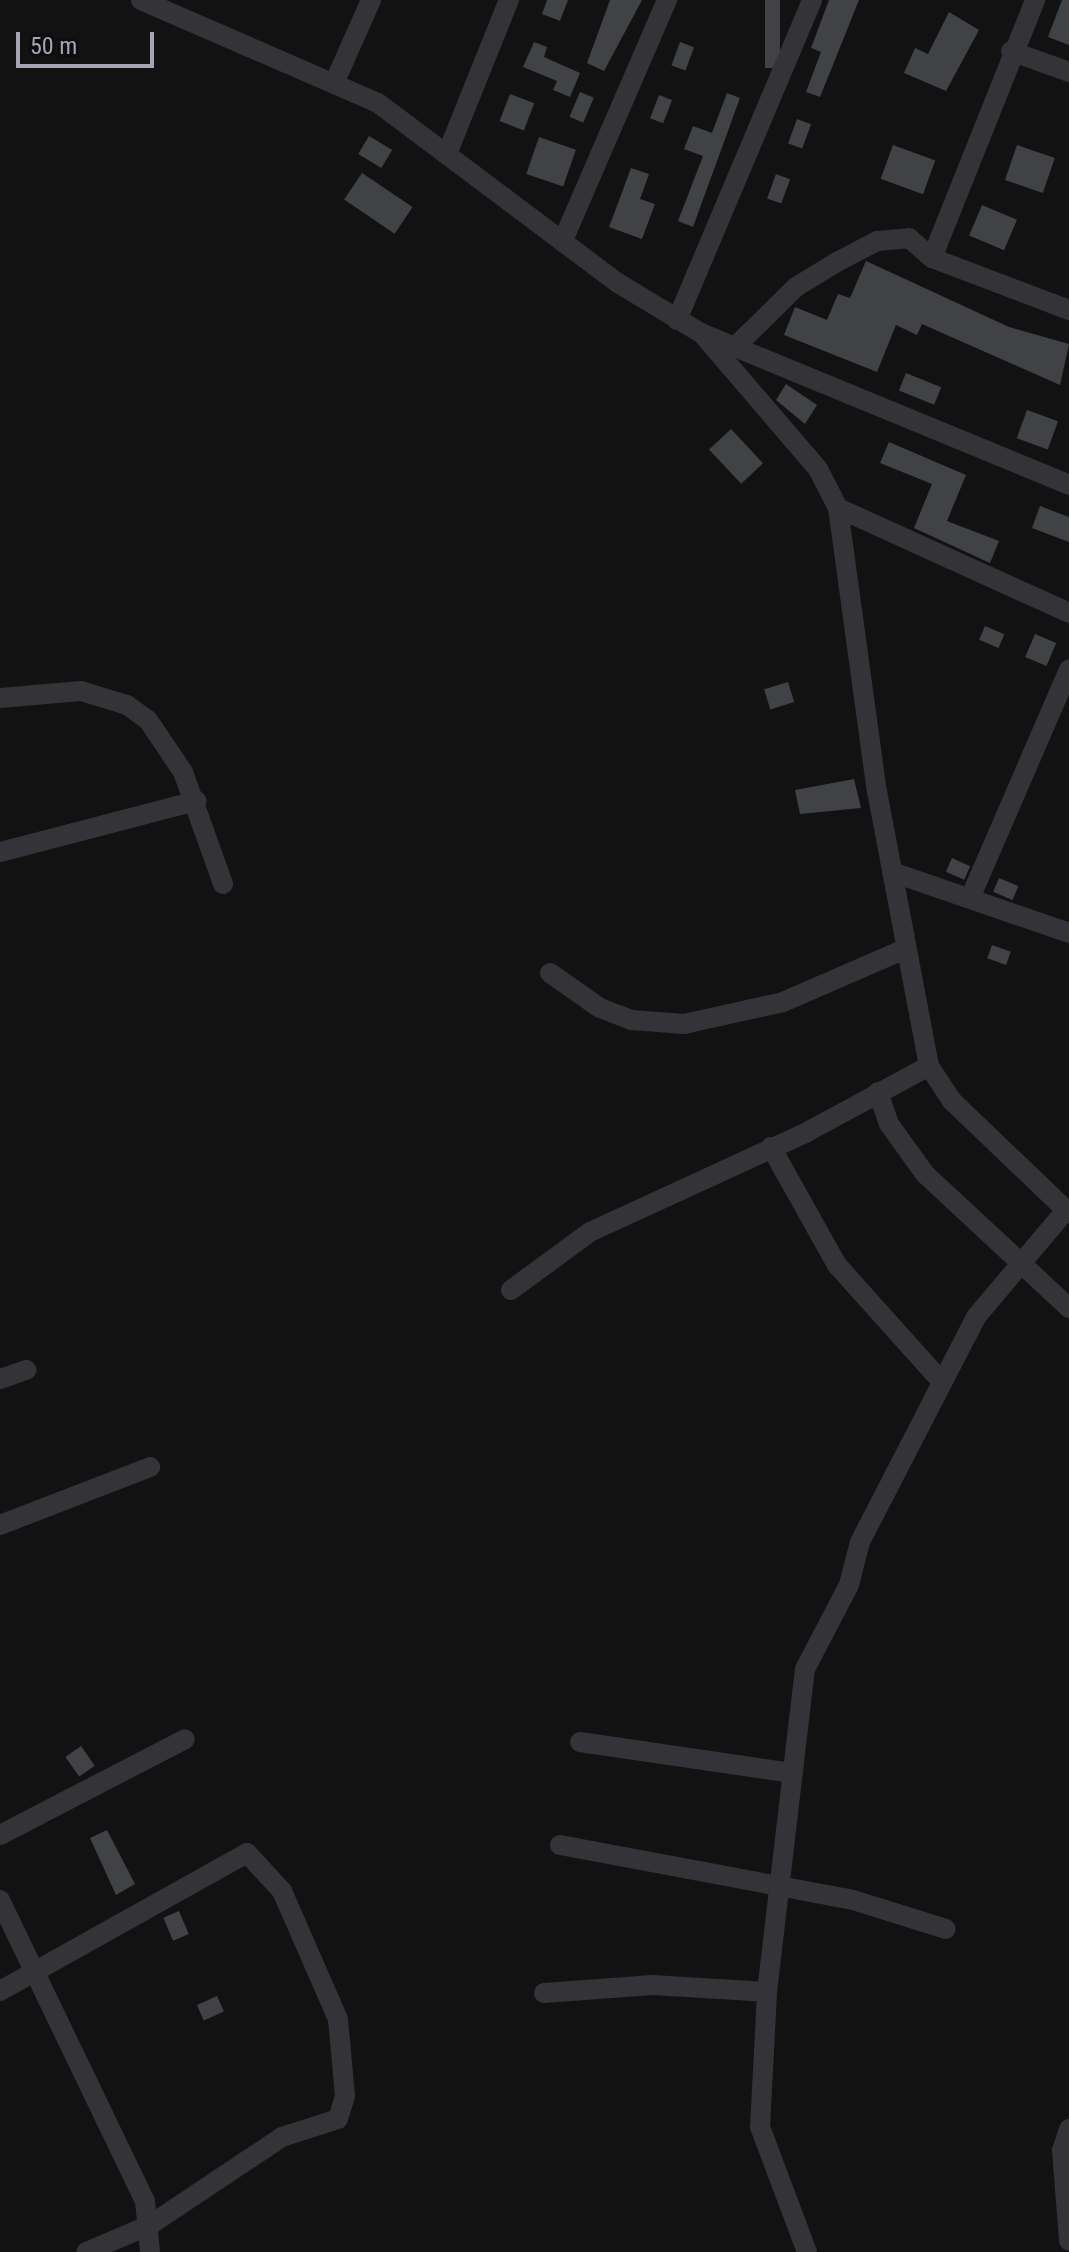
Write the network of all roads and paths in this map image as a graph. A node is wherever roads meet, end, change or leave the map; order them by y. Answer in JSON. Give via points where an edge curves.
{"nodes":[{"id":1,"x":141,"y":0,"type":"edge"},
{"id":2,"x":371,"y":0,"type":"edge"},
{"id":3,"x":509,"y":0,"type":"edge"},
{"id":4,"x":667,"y":0,"type":"edge"},
{"id":5,"x":812,"y":0,"type":"edge"},
{"id":6,"x":1035,"y":0,"type":"edge"},
{"id":7,"x":1011,"y":51,"type":"junction"},
{"id":8,"x":1069,"y":72,"type":"edge"},
{"id":9,"x":336,"y":79,"type":"junction"},
{"id":10,"x":447,"y":154,"type":"junction"},
{"id":11,"x":564,"y":238,"type":"junction"},
{"id":12,"x":932,"y":258,"type":"junction"},
{"id":13,"x":1069,"y":310,"type":"edge"},
{"id":14,"x":677,"y":320,"type":"junction"},
{"id":15,"x":701,"y":333,"type":"junction"},
{"id":16,"x":738,"y":344,"type":"junction"},
{"id":17,"x":1069,"y":485,"type":"edge"},
{"id":18,"x":838,"y":508,"type":"junction"},
{"id":19,"x":1069,"y":613,"type":"edge"},
{"id":20,"x":1069,"y":669,"type":"edge"},
{"id":21,"x":0,"y":698,"type":"edge"},
{"id":22,"x":196,"y":801,"type":"junction"},
{"id":23,"x":0,"y":852,"type":"edge"},
{"id":24,"x":892,"y":872,"type":"junction"},
{"id":25,"x":223,"y":884,"type":"dead end"},
{"id":26,"x":971,"y":896,"type":"junction"},
{"id":27,"x":1069,"y":933,"type":"edge"},
{"id":28,"x":905,"y":949,"type":"junction"},
{"id":29,"x":550,"y":973,"type":"dead end"},
{"id":30,"x":929,"y":1066,"type":"junction"},
{"id":31,"x":878,"y":1092,"type":"junction"},
{"id":32,"x":771,"y":1147,"type":"junction"},
{"id":33,"x":1067,"y":1212,"type":"edge"},
{"id":34,"x":1017,"y":1263,"type":"junction"},
{"id":35,"x":511,"y":1290,"type":"dead end"},
{"id":36,"x":1069,"y":1308,"type":"edge"},
{"id":37,"x":26,"y":1370,"type":"dead end"},
{"id":38,"x":0,"y":1379,"type":"edge"},
{"id":39,"x":942,"y":1382,"type":"junction"},
{"id":40,"x":150,"y":1467,"type":"dead end"},
{"id":41,"x":0,"y":1525,"type":"edge"},
{"id":42,"x":185,"y":1739,"type":"dead end"},
{"id":43,"x":580,"y":1742,"type":"dead end"},
{"id":44,"x":793,"y":1773,"type":"junction"},
{"id":45,"x":0,"y":1835,"type":"edge"},
{"id":46,"x":560,"y":1845,"type":"dead end"},
{"id":47,"x":778,"y":1884,"type":"junction"},
{"id":48,"x":0,"y":1900,"type":"edge"},
{"id":49,"x":946,"y":1929,"type":"dead end"},
{"id":50,"x":39,"y":1973,"type":"junction"},
{"id":51,"x":0,"y":1991,"type":"edge"},
{"id":52,"x":767,"y":1992,"type":"junction"},
{"id":53,"x":544,"y":1993,"type":"dead end"},
{"id":54,"x":1069,"y":2129,"type":"edge"},
{"id":55,"x":1066,"y":2150,"type":"edge"},
{"id":56,"x":150,"y":2225,"type":"junction"},
{"id":57,"x":1069,"y":2241,"type":"edge"},
{"id":58,"x":86,"y":2252,"type":"edge"},
{"id":59,"x":150,"y":2252,"type":"edge"},
{"id":60,"x":807,"y":2252,"type":"edge"}],
"edges":[{"from":1,"to":9,"type":"street"},
{"from":2,"to":9,"type":"street"},
{"from":3,"to":10,"type":"street"},
{"from":4,"to":11,"type":"street"},
{"from":5,"to":14,"type":"street"},
{"from":6,"to":7,"type":"street"},
{"from":7,"to":8,"type":"street"},
{"from":7,"to":12,"type":"street"},
{"from":9,"to":10,"type":"street"},
{"from":10,"to":11,"type":"street"},
{"from":11,"to":14,"type":"street"},
{"from":12,"to":13,"type":"street"},
{"from":12,"to":16,"type":"street","via":[[909,238],[877,241],[796,287]]},
{"from":14,"to":15,"type":"street"},
{"from":15,"to":16,"type":"street"},
{"from":15,"to":18,"type":"street","via":[[810,459]]},
{"from":16,"to":17,"type":"street","via":[[922,429]]},
{"from":18,"to":19,"type":"street"},
{"from":18,"to":24,"type":"street"},
{"from":20,"to":26,"type":"street"},
{"from":21,"to":22,"type":"street","via":[[81,691],[127,705],[166,743]]},
{"from":22,"to":23,"type":"street"},
{"from":22,"to":25,"type":"street"},
{"from":24,"to":26,"type":"street"},
{"from":24,"to":28,"type":"street"},
{"from":26,"to":27,"type":"street"},
{"from":28,"to":29,"type":"street","via":[[783,1002],[684,1024],[632,1020],[600,1008]]},
{"from":28,"to":30,"type":"street"},
{"from":30,"to":31,"type":"street"},
{"from":30,"to":33,"type":"street","via":[[952,1101]]},
{"from":31,"to":32,"type":"street"},
{"from":31,"to":34,"type":"street","via":[[889,1124],[925,1174]]},
{"from":32,"to":35,"type":"street","via":[[590,1232]]},
{"from":32,"to":39,"type":"street","via":[[837,1265]]},
{"from":33,"to":34,"type":"street"},
{"from":34,"to":36,"type":"street"},
{"from":34,"to":39,"type":"street","via":[[996,1285]]},
{"from":37,"to":38,"type":"street"},
{"from":39,"to":44,"type":"street","via":[[811,1650]]},
{"from":40,"to":41,"type":"street"},
{"from":42,"to":45,"type":"street"},
{"from":43,"to":44,"type":"street"},
{"from":44,"to":47,"type":"street"},
{"from":46,"to":47,"type":"street"},
{"from":47,"to":49,"type":"street"},
{"from":47,"to":52,"type":"street"},
{"from":48,"to":50,"type":"street"},
{"from":50,"to":51,"type":"street"},
{"from":50,"to":56,"type":"street"},
{"from":50,"to":56,"type":"street","via":[[216,1864],[247,1853],[282,1891],[329,1991],[345,2070],[338,2119],[282,2137]]},
{"from":52,"to":53,"type":"street","via":[[653,1985]]},
{"from":52,"to":60,"type":"street","via":[[760,2127]]},
{"from":54,"to":55,"type":"street"},
{"from":55,"to":57,"type":"street"},
{"from":56,"to":58,"type":"street"},
{"from":56,"to":59,"type":"street"}]}
